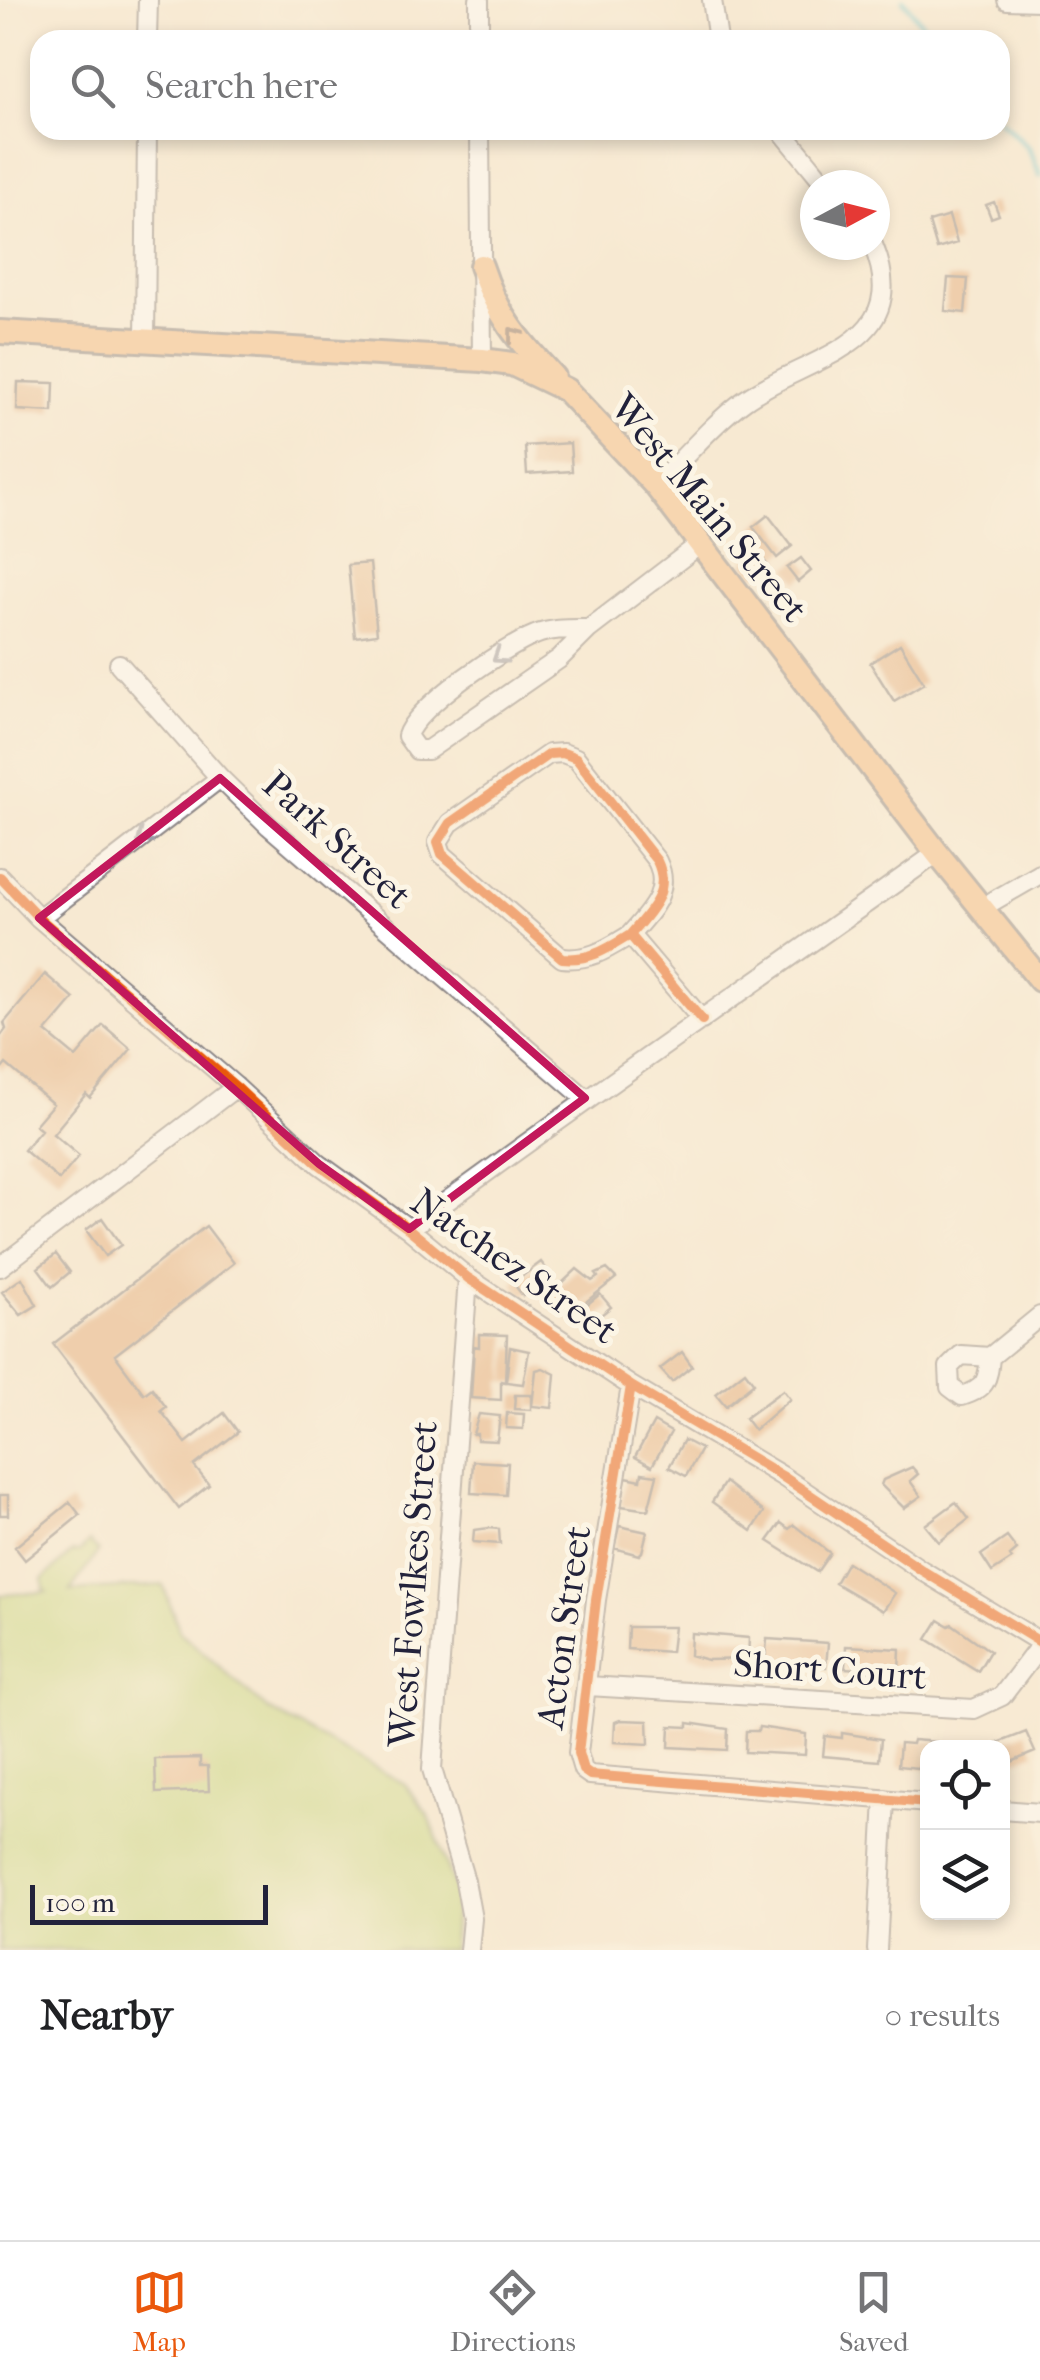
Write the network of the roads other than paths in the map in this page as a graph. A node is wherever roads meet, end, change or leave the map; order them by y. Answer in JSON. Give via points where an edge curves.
{"nodes":[{"id":1,"x":148,"y":0,"type":"edge"},
{"id":2,"x":478,"y":0,"type":"edge"},
{"id":3,"x":712,"y":0,"type":"edge"},
{"id":4,"x":1008,"y":0,"type":"edge"},
{"id":5,"x":1040,"y":1,"type":"edge"},
{"id":6,"x":147,"y":30,"type":"edge"},
{"id":7,"x":479,"y":30,"type":"edge"},
{"id":8,"x":716,"y":30,"type":"edge"},
{"id":9,"x":146,"y":140,"type":"edge"},
{"id":10,"x":480,"y":140,"type":"edge"},
{"id":11,"x":789,"y":140,"type":"edge"},
{"id":12,"x":814,"y":170,"type":"edge"},
{"id":13,"x":879,"y":260,"type":"edge"},
{"id":14,"x":480,"y":266,"type":"junction"},
{"id":15,"x":0,"y":332,"type":"edge"},
{"id":16,"x":145,"y":340,"type":"junction"},
{"id":17,"x":482,"y":360,"type":"junction"},
{"id":18,"x":566,"y":390,"type":"junction"},
{"id":19,"x":656,"y":486,"type":"junction"},
{"id":20,"x":700,"y":544,"type":"junction"},
{"id":21,"x":589,"y":629,"type":"junction"},
{"id":22,"x":119,"y":664,"type":"dead end"},
{"id":23,"x":220,"y":778,"type":"junction"},
{"id":24,"x":937,"y":853,"type":"junction"},
{"id":25,"x":1040,"y":874,"type":"edge"},
{"id":26,"x":0,"y":877,"type":"edge"},
{"id":27,"x":983,"y":907,"type":"junction"},
{"id":28,"x":40,"y":918,"type":"junction"},
{"id":29,"x":630,"y":935,"type":"junction"},
{"id":30,"x":1040,"y":980,"type":"edge"},
{"id":31,"x":702,"y":1020,"type":"junction"},
{"id":32,"x":236,"y":1087,"type":"junction"},
{"id":33,"x":585,"y":1098,"type":"junction"},
{"id":34,"x":409,"y":1229,"type":"junction"},
{"id":35,"x":0,"y":1267,"type":"edge"},
{"id":36,"x":468,"y":1278,"type":"junction"},
{"id":37,"x":1040,"y":1318,"type":"edge"},
{"id":38,"x":990,"y":1356,"type":"dead end"},
{"id":39,"x":631,"y":1386,"type":"junction"},
{"id":40,"x":1040,"y":1644,"type":"edge"},
{"id":41,"x":588,"y":1686,"type":"junction"},
{"id":42,"x":885,"y":1799,"type":"junction"},
{"id":43,"x":920,"y":1802,"type":"edge"},
{"id":44,"x":1010,"y":1811,"type":"edge"},
{"id":45,"x":1040,"y":1813,"type":"edge"},
{"id":46,"x":469,"y":1950,"type":"edge"},
{"id":47,"x":876,"y":1950,"type":"edge"}],
"edges":[{"from":1,"to":6,"type":"street"},
{"from":2,"to":7,"type":"street"},
{"from":3,"to":8,"type":"street"},
{"from":4,"to":5,"type":"street"},
{"from":9,"to":16,"type":"street"},
{"from":10,"to":14,"type":"street"},
{"from":11,"to":12,"type":"street"},
{"from":13,"to":19,"type":"street","via":[[884,294],[872,326],[744,400]]},
{"from":14,"to":17,"type":"street"},
{"from":18,"to":14,"type":"main road","one_way":true,"via":[[515,337]]},
{"from":15,"to":16,"type":"main road","name":"West Main Street"},
{"from":16,"to":17,"type":"main road","name":"West Main Street"},
{"from":17,"to":18,"type":"main road","name":"West Main Street","via":[[512,364]]},
{"from":18,"to":19,"type":"main road","name":"West Main Street"},
{"from":19,"to":20,"type":"main road","name":"West Main Street"},
{"from":20,"to":21,"type":"street"},
{"from":20,"to":24,"type":"main road","name":"West Main Street"},
{"from":21,"to":21,"type":"street","one_way":true,"via":[[533,635],[438,696],[410,723],[407,736],[417,750],[428,750],[559,659]]},
{"from":22,"to":23,"type":"street"},
{"from":23,"to":28,"type":"street","name":"Park Street","one_way":true},
{"from":23,"to":33,"type":"street","name":"Park Street"},
{"from":24,"to":27,"type":"main road","name":"West Main Street"},
{"from":24,"to":31,"type":"street"},
{"from":25,"to":27,"type":"street"},
{"from":26,"to":28,"type":"street","name":"Natchez Street"},
{"from":27,"to":30,"type":"main road","name":"West Main Street"},
{"from":28,"to":32,"type":"street","name":"Natchez Street"},
{"from":29,"to":29,"type":"street","via":[[594,956],[562,958],[442,854],[438,842],[450,822],[549,754],[576,758],[663,874],[657,903]]},
{"from":29,"to":31,"type":"street"},
{"from":31,"to":33,"type":"street"},
{"from":32,"to":34,"type":"street","name":"Natchez Street","via":[[319,1164]]},
{"from":32,"to":35,"type":"street"},
{"from":33,"to":34,"type":"street"},
{"from":34,"to":36,"type":"street","name":"Natchez Street"},
{"from":36,"to":39,"type":"street","name":"Natchez Street"},
{"from":36,"to":46,"type":"street","name":"West Fowlkes Street","via":[[432,1768],[465,1882]]},
{"from":37,"to":38,"type":"street"},
{"from":39,"to":40,"type":"street","name":"Natchez Street"},
{"from":39,"to":41,"type":"street","name":"Acton Street"},
{"from":40,"to":41,"type":"street","name":"Short Court","via":[[1002,1696],[974,1710]]},
{"from":41,"to":42,"type":"street","name":"Acton Street","via":[[578,1754],[590,1776]]},
{"from":42,"to":43,"type":"street","name":"Acton Street"},
{"from":42,"to":47,"type":"street"},
{"from":44,"to":45,"type":"street"}]}
